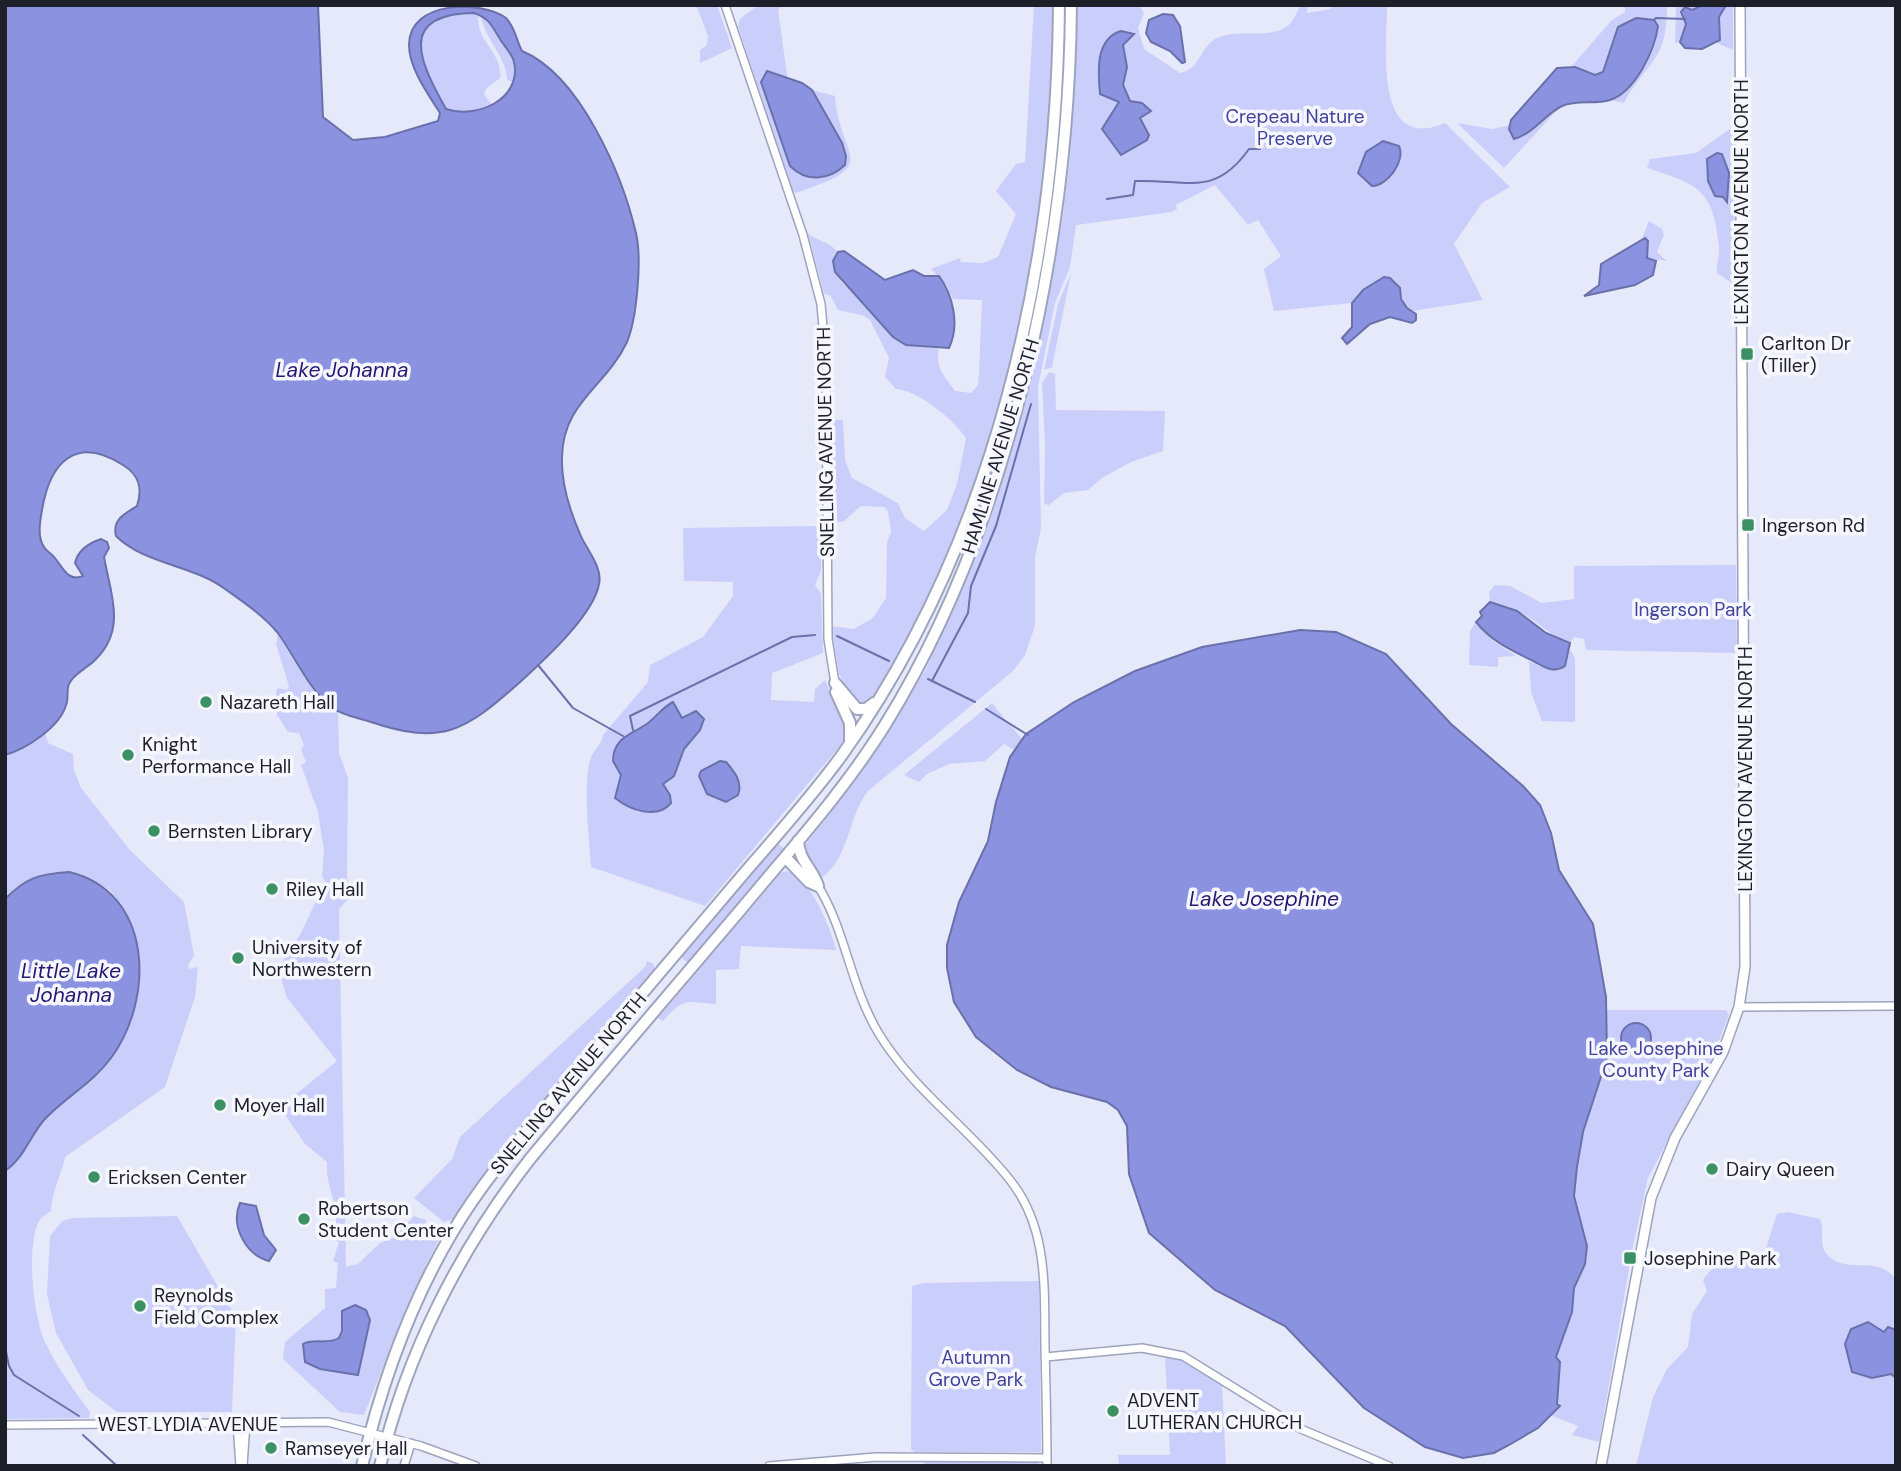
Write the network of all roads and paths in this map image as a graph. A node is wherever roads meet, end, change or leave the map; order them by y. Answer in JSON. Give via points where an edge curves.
{"nodes":[{"id":1,"x":725,"y":5,"type":"edge"},
{"id":2,"x":1059,"y":5,"type":"edge"},
{"id":3,"x":1071,"y":5,"type":"edge"},
{"id":4,"x":1740,"y":5,"type":"edge"},
{"id":5,"x":899,"y":668,"type":"junction"},
{"id":6,"x":835,"y":683,"type":"junction"},
{"id":7,"x":849,"y":744,"type":"junction"},
{"id":8,"x":798,"y":841,"type":"junction"},
{"id":9,"x":785,"y":857,"type":"junction"},
{"id":10,"x":818,"y":886,"type":"junction"},
{"id":11,"x":667,"y":964,"type":"junction"},
{"id":12,"x":661,"y":1004,"type":"junction"},
{"id":13,"x":1896,"y":1006,"type":"edge"},
{"id":14,"x":1739,"y":1007,"type":"junction"},
{"id":15,"x":1045,"y":1357,"type":"junction"},
{"id":16,"x":237,"y":1423,"type":"junction"},
{"id":17,"x":246,"y":1423,"type":"junction"},
{"id":18,"x":5,"y":1425,"type":"edge"},
{"id":19,"x":370,"y":1433,"type":"junction"},
{"id":20,"x":387,"y":1437,"type":"junction"},
{"id":21,"x":411,"y":1443,"type":"junction"},
{"id":22,"x":1047,"y":1462,"type":"edge"},
{"id":23,"x":241,"y":1466,"type":"edge"},
{"id":24,"x":362,"y":1466,"type":"edge"},
{"id":25,"x":380,"y":1466,"type":"edge"},
{"id":26,"x":404,"y":1466,"type":"edge"},
{"id":27,"x":476,"y":1466,"type":"edge"},
{"id":28,"x":769,"y":1466,"type":"edge"},
{"id":29,"x":1389,"y":1466,"type":"edge"},
{"id":30,"x":1601,"y":1466,"type":"edge"}],
"edges":[{"from":1,"to":6,"type":"street","name":"SNELLING AVENUE NORTH","via":[[803,236],[821,304],[827,363],[828,639]]},
{"from":2,"to":5,"type":"highway","name":"HAMLINE AVENUE NORTH","via":[[1048,184],[1018,349],[961,537]]},
{"from":3,"to":8,"type":"highway","name":"HAMLINE AVENUE NORTH","via":[[1066,125],[1050,252],[1026,369],[976,535],[951,601],[906,690],[849,777]]},
{"from":4,"to":14,"type":"main road","name":"LEXINGTON AVENUE NORTH","via":[[1746,946]]},
{"from":5,"to":6,"type":"highway","via":[[866,709],[850,704]]},
{"from":5,"to":7,"type":"highway","name":"HAMLINE AVENUE NORTH"},
{"from":6,"to":7,"type":"highway","via":[[853,733]]},
{"from":7,"to":11,"type":"highway","name":"SNELLING AVENUE NORTH"},
{"from":8,"to":9,"type":"highway","name":"SNELLING AVENUE NORTH"},
{"from":8,"to":10,"type":"highway","via":[[801,859]]},
{"from":9,"to":10,"type":"highway"},
{"from":9,"to":12,"type":"highway","name":"SNELLING AVENUE NORTH"},
{"from":10,"to":15,"type":"street","via":[[832,913],[859,999],[879,1035],[916,1084],[998,1166],[1025,1202],[1042,1256]]},
{"from":11,"to":12,"type":"highway","via":[[674,973]]},
{"from":11,"to":19,"type":"highway","name":"SNELLING AVENUE NORTH","via":[[517,1142],[453,1232],[408,1323]]},
{"from":12,"to":20,"type":"highway","name":"SNELLING AVENUE NORTH","via":[[530,1159],[476,1233],[417,1352]]},
{"from":13,"to":14,"type":"street"},
{"from":14,"to":30,"type":"main road","name":"LEXINGTON AVENUE NORTH","via":[[1723,1052],[1675,1138],[1651,1198]]},
{"from":15,"to":22,"type":"street"},
{"from":15,"to":29,"type":"street","via":[[1130,1348],[1176,1354],[1301,1429]]},
{"from":16,"to":17,"type":"street","name":"WEST LYDIA AVENUE"},
{"from":16,"to":18,"type":"street","name":"WEST LYDIA AVENUE"},
{"from":16,"to":23,"type":"street"},
{"from":17,"to":19,"type":"street","name":"WEST LYDIA AVENUE","via":[[328,1422]]},
{"from":17,"to":23,"type":"street"},
{"from":19,"to":20,"type":"street","name":"WEST LYDIA AVENUE"},
{"from":19,"to":24,"type":"highway","name":"SNELLING AVENUE NORTH"},
{"from":20,"to":21,"type":"street","name":"WEST LYDIA AVENUE"},
{"from":20,"to":25,"type":"highway","name":"SNELLING AVENUE NORTH"},
{"from":21,"to":26,"type":"street"},
{"from":21,"to":27,"type":"street"},
{"from":22,"to":28,"type":"street","via":[[876,1457]]}]}
